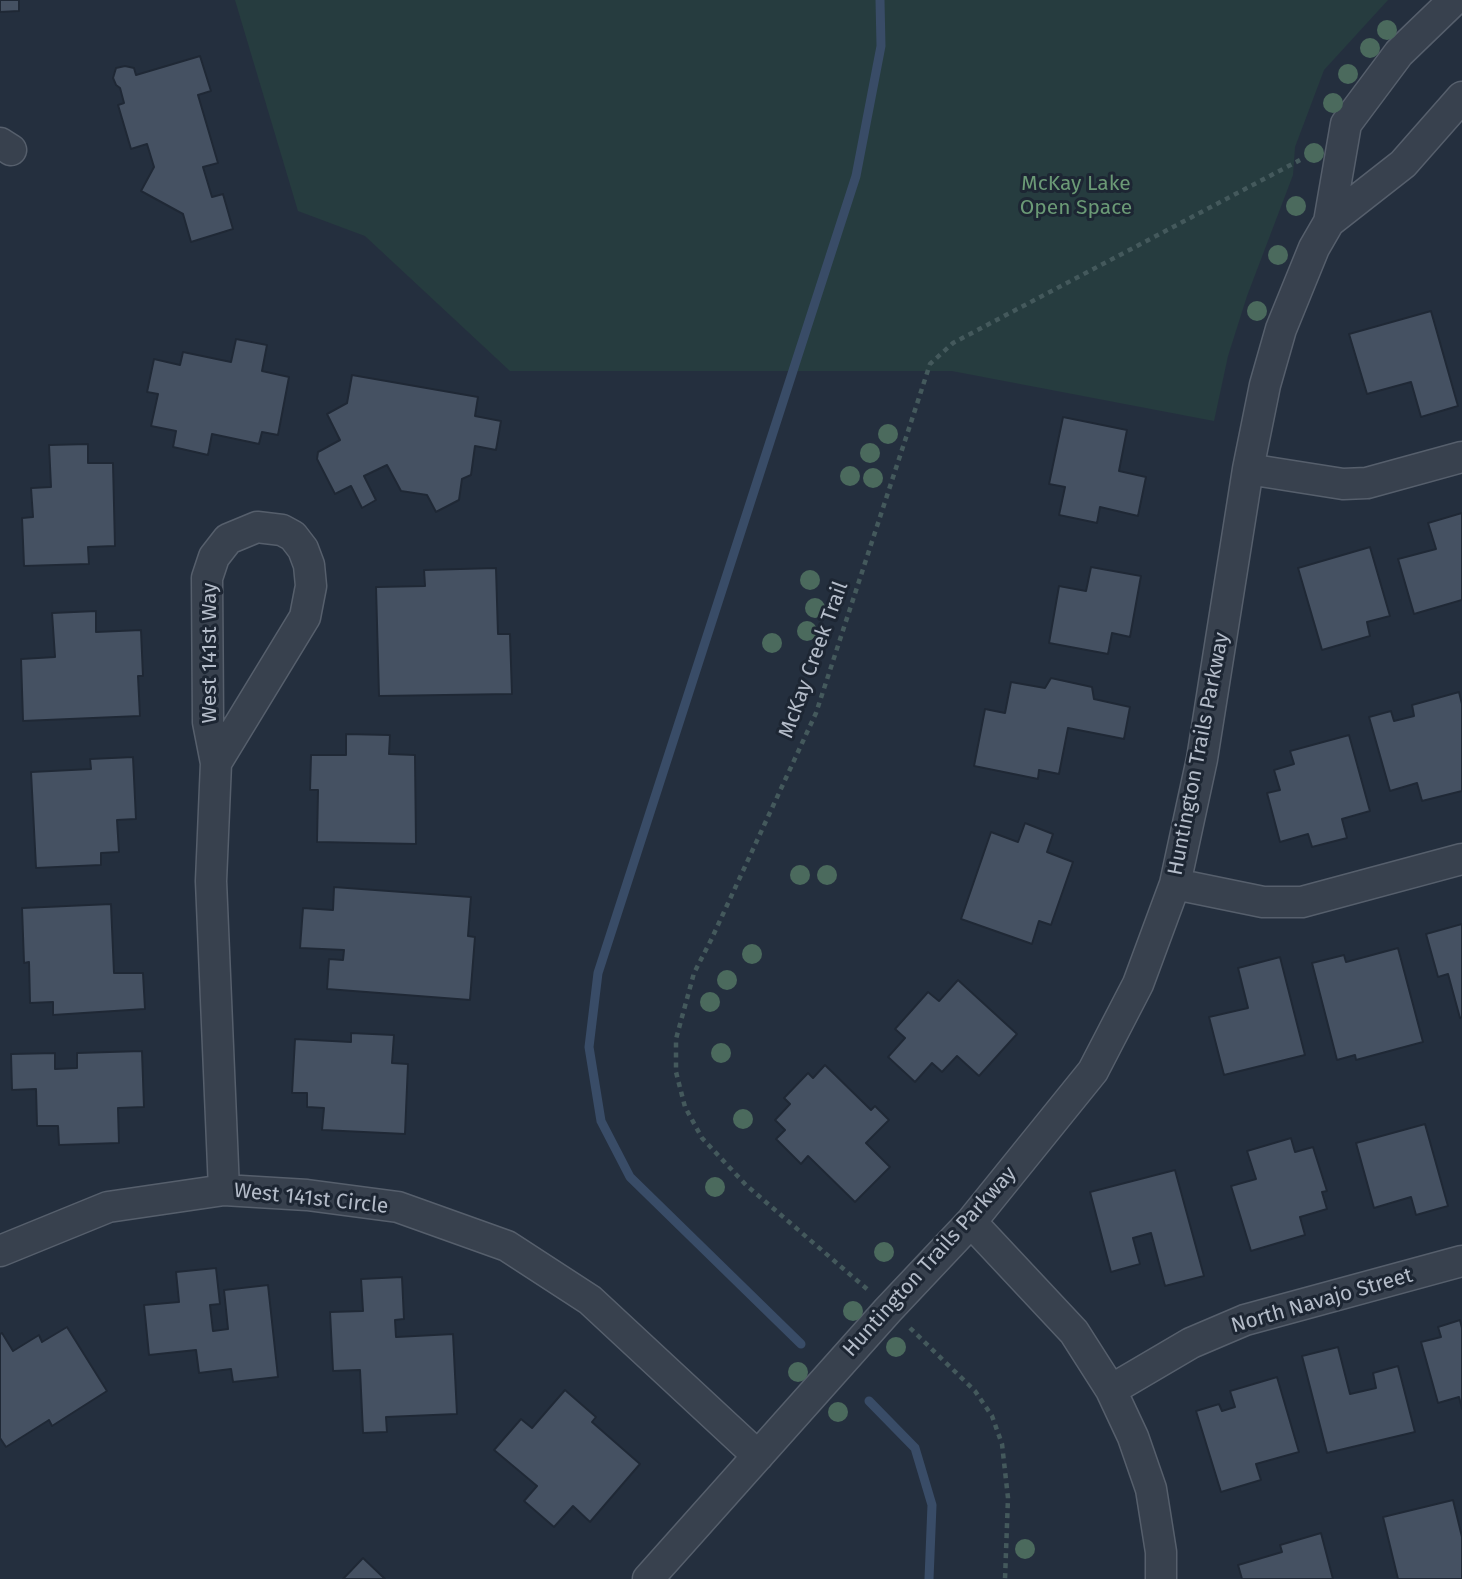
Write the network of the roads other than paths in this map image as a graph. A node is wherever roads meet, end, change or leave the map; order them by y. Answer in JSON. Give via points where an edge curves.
{"nodes":[{"id":1,"x":1454,"y":0,"type":"edge"},
{"id":2,"x":1462,"y":97,"type":"edge"},
{"id":3,"x":1329,"y":222,"type":"junction"},
{"id":4,"x":1462,"y":457,"type":"edge"},
{"id":5,"x":1248,"y":468,"type":"junction"},
{"id":6,"x":216,"y":763,"type":"junction"},
{"id":7,"x":1462,"y":859,"type":"edge"},
{"id":8,"x":1175,"y":884,"type":"junction"},
{"id":9,"x":224,"y":1190,"type":"junction"},
{"id":10,"x":971,"y":1222,"type":"junction"},
{"id":11,"x":0,"y":1251,"type":"edge"},
{"id":12,"x":1462,"y":1261,"type":"edge"},
{"id":13,"x":1111,"y":1390,"type":"junction"},
{"id":14,"x":758,"y":1456,"type":"junction"},
{"id":15,"x":648,"y":1579,"type":"edge"},
{"id":16,"x":1161,"y":1579,"type":"edge"}],
"edges":[{"from":1,"to":3,"type":"street","name":"Huntington Trails Parkway","via":[[1399,53],[1346,124]]},
{"from":2,"to":3,"type":"street","name":"Huntington Trails Parkway","via":[[1403,164]]},
{"from":3,"to":5,"type":"street","name":"Huntington Trails Parkway","via":[[1281,329]]},
{"from":4,"to":5,"type":"street","via":[[1343,484]]},
{"from":5,"to":8,"type":"street","name":"Huntington Trails Parkway","via":[[1202,759]]},
{"from":6,"to":6,"type":"street","name":"West 141st Way","via":[[305,617],[311,586],[309,565],[293,536],[282,530],[257,527],[228,539],[214,557],[207,578],[208,722]]},
{"from":6,"to":9,"type":"street","name":"West 141st Way","via":[[211,881]]},
{"from":7,"to":8,"type":"street","via":[[1302,902],[1263,902]]},
{"from":8,"to":10,"type":"street","name":"Huntington Trails Parkway","via":[[1138,984],[1093,1071]]},
{"from":9,"to":11,"type":"street","name":"West 141st Circle","via":[[108,1207]]},
{"from":9,"to":14,"type":"street","name":"West 141st Circle","via":[[398,1207],[507,1246],[590,1300]]},
{"from":10,"to":13,"type":"street","via":[[1074,1332]]},
{"from":10,"to":14,"type":"street","name":"Huntington Trails Parkway"},
{"from":12,"to":13,"type":"street","name":"North Navajo Street","via":[[1245,1320],[1191,1343]]},
{"from":13,"to":16,"type":"street","via":[[1151,1489]]},
{"from":14,"to":15,"type":"street","name":"Huntington Trails Parkway"}]}
